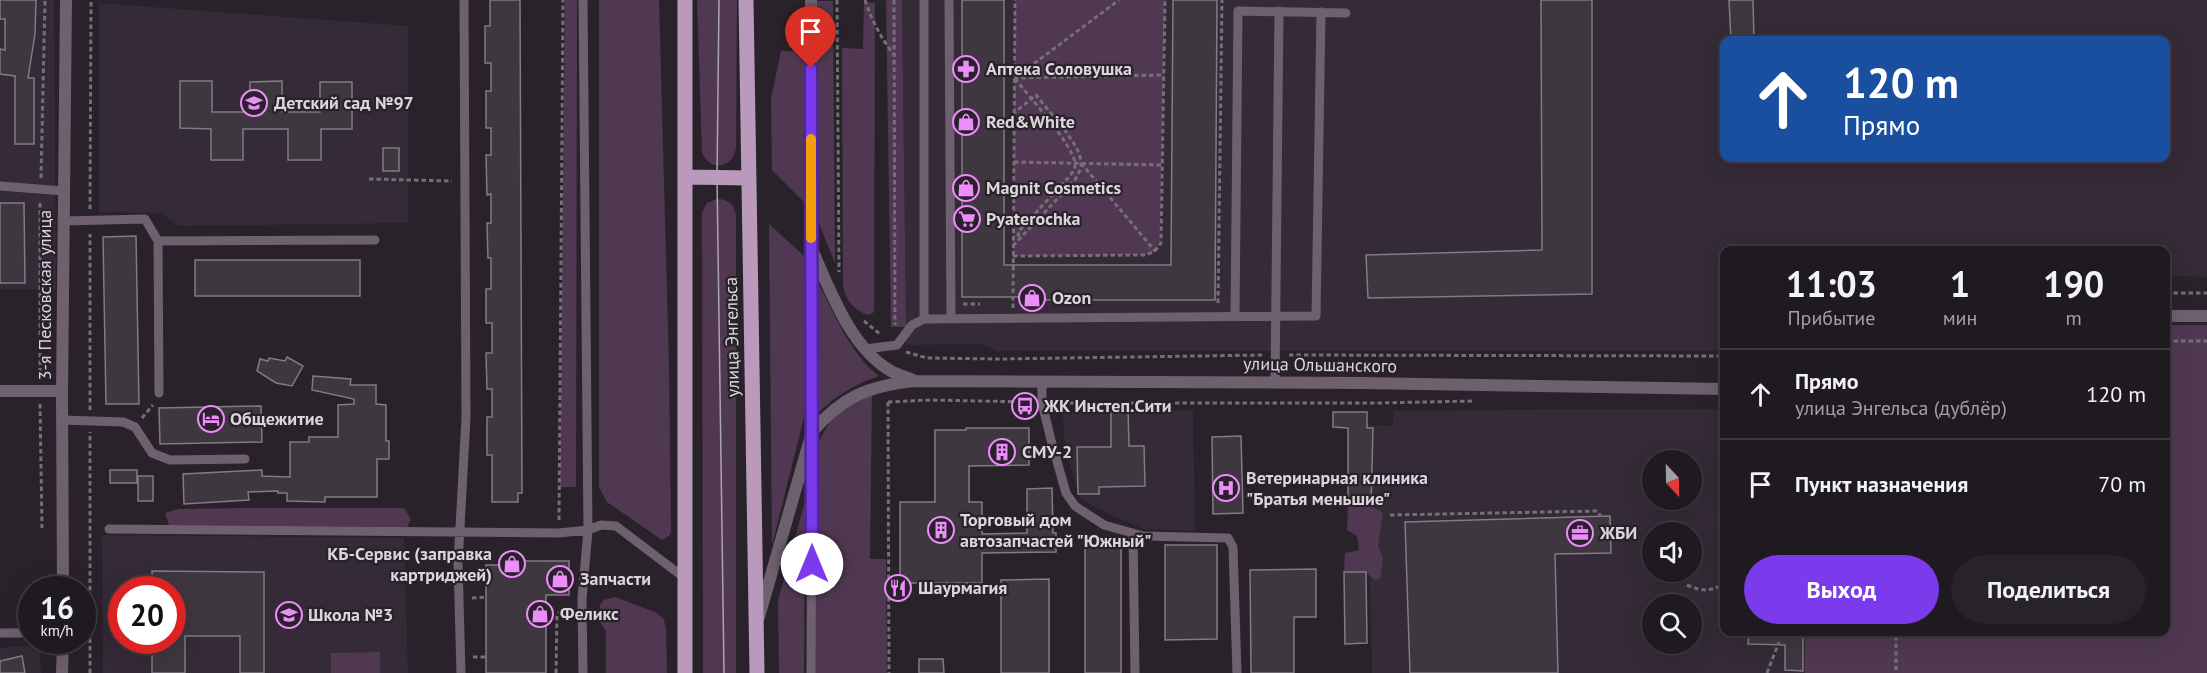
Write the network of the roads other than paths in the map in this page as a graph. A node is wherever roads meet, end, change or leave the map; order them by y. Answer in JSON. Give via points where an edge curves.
{"nodes":[{"id":1,"x":66,"y":0,"type":"edge"},
{"id":2,"x":464,"y":0,"type":"edge"},
{"id":3,"x":583,"y":0,"type":"edge"},
{"id":4,"x":685,"y":0,"type":"edge"},
{"id":5,"x":746,"y":0,"type":"edge"},
{"id":6,"x":811,"y":0,"type":"edge"},
{"id":7,"x":924,"y":0,"type":"edge"},
{"id":8,"x":949,"y":0,"type":"edge"},
{"id":9,"x":1279,"y":11,"type":"junction"},
{"id":10,"x":1321,"y":12,"type":"junction"},
{"id":11,"x":1346,"y":13,"type":"dead end"},
{"id":12,"x":687,"y":177,"type":"junction"},
{"id":13,"x":749,"y":178,"type":"junction"},
{"id":14,"x":0,"y":186,"type":"edge"},
{"id":15,"x":64,"y":191,"type":"junction"},
{"id":16,"x":64,"y":220,"type":"junction"},
{"id":17,"x":375,"y":240,"type":"dead end"},
{"id":18,"x":158,"y":241,"type":"junction"},
{"id":19,"x":811,"y":247,"type":"junction"},
{"id":20,"x":1235,"y":316,"type":"junction"},
{"id":21,"x":1275,"y":316,"type":"junction"},
{"id":22,"x":2170,"y":316,"type":"edge"},
{"id":23,"x":2207,"y":316,"type":"edge"},
{"id":24,"x":924,"y":319,"type":"junction"},
{"id":25,"x":951,"y":319,"type":"junction"},
{"id":26,"x":865,"y":349,"type":"junction"},
{"id":27,"x":914,"y":381,"type":"junction"},
{"id":28,"x":1042,"y":381,"type":"junction"},
{"id":29,"x":1275,"y":382,"type":"junction"},
{"id":30,"x":1720,"y":389,"type":"edge"},
{"id":31,"x":0,"y":391,"type":"edge"},
{"id":32,"x":62,"y":392,"type":"junction"},
{"id":33,"x":159,"y":393,"type":"road end"},
{"id":34,"x":62,"y":420,"type":"junction"},
{"id":35,"x":812,"y":432,"type":"junction"},
{"id":36,"x":245,"y":459,"type":"dead end"},
{"id":37,"x":109,"y":529,"type":"dead end"},
{"id":38,"x":588,"y":531,"type":"junction"},
{"id":39,"x":1133,"y":533,"type":"junction"},
{"id":40,"x":459,"y":534,"type":"junction"},
{"id":41,"x":63,"y":576,"type":"edge"},
{"id":42,"x":686,"y":579,"type":"junction"},
{"id":43,"x":756,"y":626,"type":"junction"},
{"id":44,"x":0,"y":633,"type":"edge"},
{"id":45,"x":18,"y":633,"type":"edge"},
{"id":46,"x":63,"y":654,"type":"edge"},
{"id":47,"x":62,"y":673,"type":"edge"},
{"id":48,"x":461,"y":673,"type":"edge"},
{"id":49,"x":584,"y":673,"type":"edge"},
{"id":50,"x":686,"y":673,"type":"edge"},
{"id":51,"x":757,"y":673,"type":"edge"},
{"id":52,"x":811,"y":673,"type":"edge"},
{"id":53,"x":1135,"y":673,"type":"edge"},
{"id":54,"x":1237,"y":673,"type":"edge"}],
"edges":[{"from":1,"to":15,"type":"street","name":"3-я Песковская улица"},
{"from":2,"to":40,"type":"lane","via":[[466,418]]},
{"from":3,"to":38,"type":"lane"},
{"from":4,"to":12,"type":"main road"},
{"from":5,"to":13,"type":"main road","name":"улица Энгельса"},
{"from":6,"to":19,"type":"street"},
{"from":7,"to":24,"type":"lane"},
{"from":8,"to":25,"type":"lane"},
{"from":9,"to":10,"type":"lane"},
{"from":9,"to":20,"type":"lane","via":[[1238,11]]},
{"from":9,"to":21,"type":"lane"},
{"from":10,"to":11,"type":"lane"},
{"from":10,"to":21,"type":"lane","via":[[1316,316]]},
{"from":12,"to":13,"type":"main road"},
{"from":12,"to":42,"type":"main road"},
{"from":13,"to":43,"type":"main road","name":"улица Энгельса"},
{"from":14,"to":15,"type":"lane"},
{"from":15,"to":16,"type":"street","name":"3-я Песковская улица"},
{"from":16,"to":18,"type":"lane","via":[[146,219]]},
{"from":16,"to":32,"type":"street","name":"3-я Песковская улица"},
{"from":17,"to":18,"type":"lane"},
{"from":18,"to":33,"type":"lane"},
{"from":19,"to":26,"type":"street","via":[[841,313]]},
{"from":19,"to":35,"type":"street"},
{"from":20,"to":21,"type":"lane"},
{"from":20,"to":25,"type":"lane"},
{"from":21,"to":29,"type":"lane"},
{"from":22,"to":23,"type":"street"},
{"from":24,"to":25,"type":"lane"},
{"from":24,"to":26,"type":"lane","via":[[914,324],[895,346]]},
{"from":26,"to":27,"type":"street","via":[[891,371]]},
{"from":27,"to":28,"type":"street","name":"улица Ольшанского"},
{"from":27,"to":35,"type":"street","name":"улица Ольшанского","via":[[856,394]]},
{"from":28,"to":29,"type":"street","name":"улица Ольшанского"},
{"from":28,"to":39,"type":"lane","via":[[1042,403],[1066,493],[1075,506],[1104,525]]},
{"from":29,"to":30,"type":"street","name":"улица Ольшанского"},
{"from":31,"to":32,"type":"street"},
{"from":32,"to":34,"type":"street","name":"3-я Песковская улица"},
{"from":34,"to":36,"type":"lane","via":[[123,422],[135,427],[152,453],[170,460]]},
{"from":34,"to":41,"type":"street","name":"3-я Песковская улица"},
{"from":35,"to":43,"type":"street"},
{"from":35,"to":52,"type":"lane"},
{"from":37,"to":40,"type":"lane"},
{"from":38,"to":40,"type":"lane"},
{"from":38,"to":42,"type":"lane","via":[[601,525],[616,526]]},
{"from":38,"to":49,"type":"lane","via":[[582,598]]},
{"from":39,"to":53,"type":"lane"},
{"from":39,"to":54,"type":"lane","via":[[1228,538],[1233,547]]},
{"from":40,"to":48,"type":"lane"},
{"from":42,"to":50,"type":"main road"},
{"from":43,"to":51,"type":"main road","name":"улица Энгельса"},
{"from":44,"to":45,"type":"lane"},
{"from":46,"to":47,"type":"street"}]}
